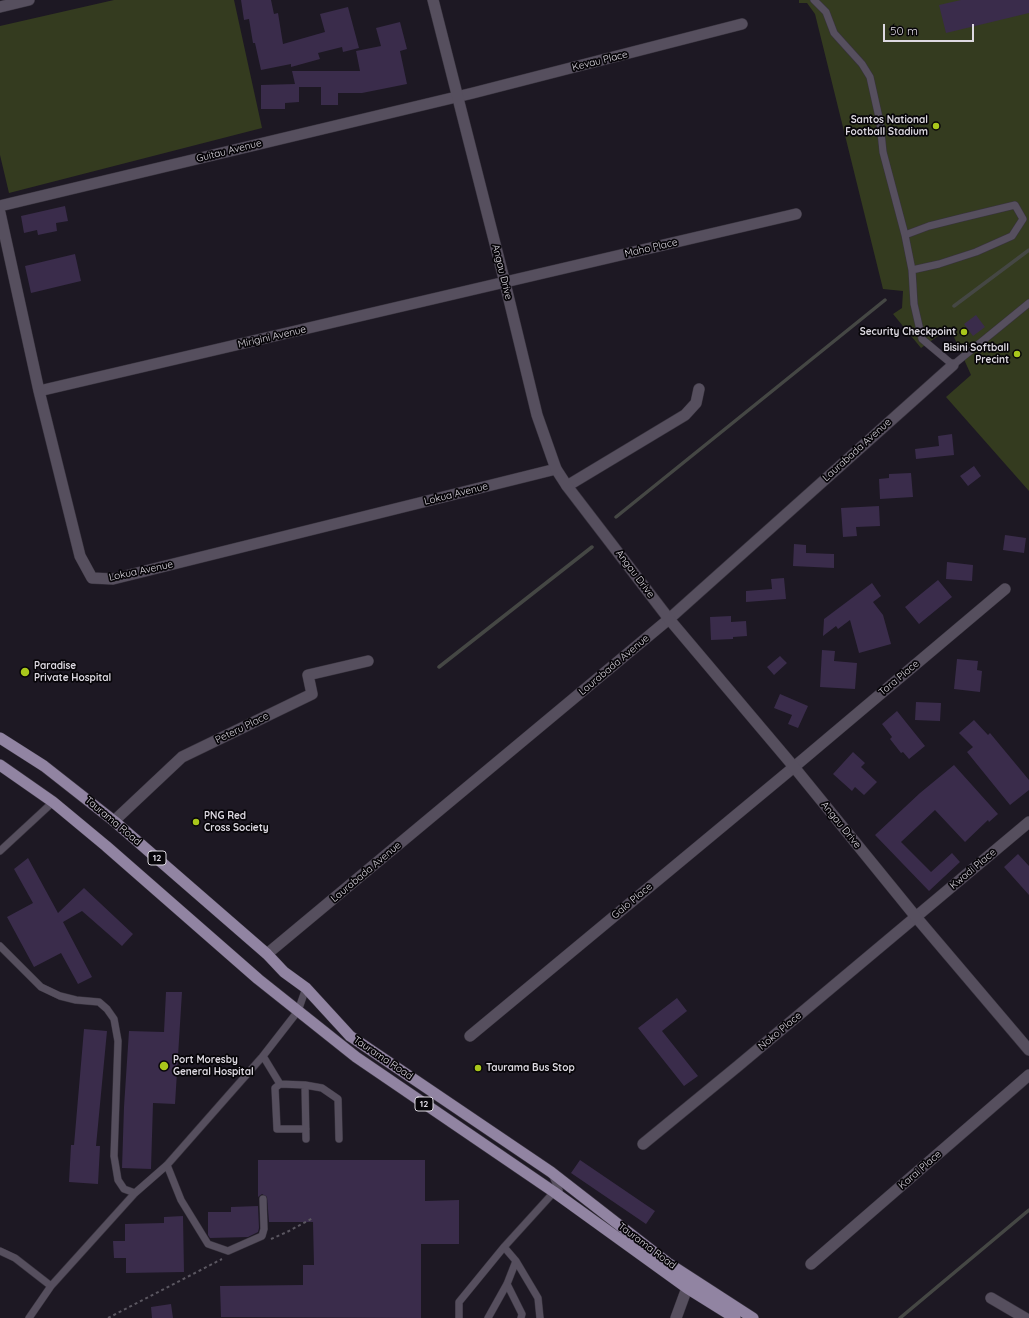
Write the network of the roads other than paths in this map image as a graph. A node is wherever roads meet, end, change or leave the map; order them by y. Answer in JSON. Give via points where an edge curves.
{"nodes":[{"id":1,"x":29,"y":0,"type":"edge"},
{"id":2,"x":433,"y":0,"type":"edge"},
{"id":3,"x":814,"y":0,"type":"edge"},
{"id":4,"x":0,"y":7,"type":"edge"},
{"id":5,"x":742,"y":24,"type":"dead end"},
{"id":6,"x":458,"y":96,"type":"junction"},
{"id":7,"x":0,"y":206,"type":"edge"},
{"id":8,"x":0,"y":213,"type":"edge"},
{"id":9,"x":796,"y":214,"type":"dead end"},
{"id":10,"x":905,"y":235,"type":"junction"},
{"id":11,"x":912,"y":270,"type":"junction"},
{"id":12,"x":505,"y":283,"type":"junction"},
{"id":13,"x":1029,"y":303,"type":"edge"},
{"id":14,"x":953,"y":365,"type":"junction"},
{"id":15,"x":699,"y":390,"type":"dead end"},
{"id":16,"x":40,"y":391,"type":"junction"},
{"id":17,"x":556,"y":468,"type":"junction"},
{"id":18,"x":567,"y":486,"type":"junction"},
{"id":19,"x":1005,"y":589,"type":"dead end"},
{"id":20,"x":669,"y":619,"type":"junction"},
{"id":21,"x":368,"y":661,"type":"dead end"},
{"id":22,"x":0,"y":738,"type":"edge"},
{"id":23,"x":0,"y":765,"type":"edge"},
{"id":24,"x":794,"y":767,"type":"junction"},
{"id":25,"x":53,"y":802,"type":"junction"},
{"id":26,"x":114,"y":822,"type":"junction"},
{"id":27,"x":1029,"y":822,"type":"edge"},
{"id":28,"x":0,"y":851,"type":"edge"},
{"id":29,"x":916,"y":917,"type":"junction"},
{"id":30,"x":0,"y":946,"type":"edge"},
{"id":31,"x":267,"y":954,"type":"junction"},
{"id":32,"x":306,"y":988,"type":"junction"},
{"id":33,"x":298,"y":1011,"type":"junction"},
{"id":34,"x":470,"y":1036,"type":"dead end"},
{"id":35,"x":1029,"y":1050,"type":"edge"},
{"id":36,"x":263,"y":1056,"type":"junction"},
{"id":37,"x":1029,"y":1075,"type":"edge"},
{"id":38,"x":280,"y":1084,"type":"junction"},
{"id":39,"x":304,"y":1085,"type":"junction"},
{"id":40,"x":306,"y":1129,"type":"junction"},
{"id":41,"x":306,"y":1139,"type":"dead end"},
{"id":42,"x":340,"y":1139,"type":"dead end"},
{"id":43,"x":643,"y":1144,"type":"dead end"},
{"id":44,"x":167,"y":1165,"type":"junction"},
{"id":45,"x":551,"y":1172,"type":"junction"},
{"id":46,"x":554,"y":1192,"type":"junction"},
{"id":47,"x":136,"y":1193,"type":"junction"},
{"id":48,"x":263,"y":1199,"type":"dead end"},
{"id":49,"x":504,"y":1247,"type":"junction"},
{"id":50,"x":0,"y":1251,"type":"edge"},
{"id":51,"x":516,"y":1261,"type":"junction"},
{"id":52,"x":810,"y":1264,"type":"dead end"},
{"id":53,"x":506,"y":1284,"type":"junction"},
{"id":54,"x":51,"y":1286,"type":"junction"},
{"id":55,"x":687,"y":1288,"type":"junction"},
{"id":56,"x":991,"y":1298,"type":"dead end"},
{"id":57,"x":29,"y":1318,"type":"edge"},
{"id":58,"x":459,"y":1318,"type":"edge"},
{"id":59,"x":488,"y":1318,"type":"edge"},
{"id":60,"x":521,"y":1318,"type":"edge"},
{"id":61,"x":540,"y":1318,"type":"edge"},
{"id":62,"x":676,"y":1318,"type":"edge"},
{"id":63,"x":735,"y":1318,"type":"edge"},
{"id":64,"x":753,"y":1318,"type":"edge"},
{"id":65,"x":1025,"y":1318,"type":"edge"}],
"edges":[{"from":1,"to":4,"type":"street"},
{"from":2,"to":6,"type":"street","name":"Angau Drive"},
{"from":3,"to":10,"type":"lane","via":[[826,12],[834,32],[858,58],[870,77],[880,122],[883,152]]},
{"from":5,"to":6,"type":"street","name":"Kevau Place"},
{"from":6,"to":7,"type":"street","name":"Guitau Avenue"},
{"from":6,"to":12,"type":"street","name":"Angau Drive"},
{"from":8,"to":16,"type":"street","name":"Lokua Avenue"},
{"from":9,"to":12,"type":"street","name":"Maho Place"},
{"from":10,"to":11,"type":"lane"},
{"from":10,"to":11,"type":"lane","via":[[954,219],[1015,205],[1023,219],[1012,236],[976,252]]},
{"from":11,"to":14,"type":"lane","via":[[914,304],[922,339]]},
{"from":12,"to":16,"type":"street","name":"Mirigini Avenue"},
{"from":12,"to":17,"type":"street","name":"Angau Drive","via":[[537,415]]},
{"from":13,"to":14,"type":"lane"},
{"from":14,"to":20,"type":"street","name":"Laurabada Avenue"},
{"from":15,"to":18,"type":"street","via":[[696,403],[685,415]]},
{"from":16,"to":17,"type":"street","name":"Lokua Avenue","via":[[80,556],[92,578],[113,579]]},
{"from":17,"to":18,"type":"street","name":"Angau Drive"},
{"from":18,"to":20,"type":"street","name":"Angau Drive"},
{"from":19,"to":24,"type":"street","name":"Tara Place"},
{"from":20,"to":24,"type":"street","name":"Angau Drive"},
{"from":20,"to":31,"type":"street","name":"Laurabada Avenue"},
{"from":21,"to":26,"type":"street","name":"Peteru Place","via":[[308,675],[312,694],[182,757]]},
{"from":22,"to":26,"type":"main road","name":"Taurama Road","number":"12","via":[[44,766]]},
{"from":23,"to":25,"type":"main road","name":"Taurama Road","number":"12"},
{"from":24,"to":29,"type":"street","name":"Angau Drive"},
{"from":24,"to":34,"type":"street","name":"Galo Place"},
{"from":25,"to":28,"type":"lane"},
{"from":25,"to":33,"type":"main road","name":"Taurama Road","number":"12"},
{"from":26,"to":31,"type":"main road","name":"Taurama Road","number":"12"},
{"from":27,"to":29,"type":"street","name":"Kwadi Place"},
{"from":29,"to":35,"type":"street","name":"Angau Drive"},
{"from":29,"to":43,"type":"street","name":"Noko Place"},
{"from":30,"to":47,"type":"lane","via":[[41,988],[76,1000],[99,1002],[107,1008],[114,1019],[118,1041],[114,1156],[118,1180],[124,1189]]},
{"from":31,"to":32,"type":"main road","name":"Taurama Road","number":"12","via":[[284,972]]},
{"from":32,"to":33,"type":"lane"},
{"from":32,"to":45,"type":"main road","name":"Taurama Road","number":"12","via":[[350,1036]]},
{"from":33,"to":36,"type":"lane"},
{"from":33,"to":46,"type":"main road","name":"Taurama Road","number":"12","via":[[356,1057]]},
{"from":36,"to":38,"type":"lane"},
{"from":36,"to":44,"type":"lane"},
{"from":37,"to":52,"type":"street","name":"Karai Place"},
{"from":38,"to":39,"type":"lane"},
{"from":38,"to":40,"type":"lane","via":[[275,1088],[277,1129]]},
{"from":39,"to":40,"type":"lane"},
{"from":39,"to":42,"type":"lane","via":[[322,1088],[338,1098]]},
{"from":40,"to":41,"type":"lane"},
{"from":44,"to":47,"type":"lane"},
{"from":44,"to":48,"type":"lane","via":[[182,1200],[208,1244],[228,1251],[262,1236]]},
{"from":45,"to":46,"type":"lane","via":[[559,1190]]},
{"from":45,"to":64,"type":"main road","name":"Taurama Road","number":"12","via":[[668,1263]]},
{"from":46,"to":49,"type":"lane"},
{"from":46,"to":55,"type":"main road","name":"Taurama Road","number":"12"},
{"from":47,"to":54,"type":"lane"},
{"from":49,"to":51,"type":"lane"},
{"from":49,"to":58,"type":"lane","via":[[459,1302]]},
{"from":50,"to":54,"type":"lane","via":[[15,1258]]},
{"from":51,"to":53,"type":"lane"},
{"from":51,"to":61,"type":"lane","via":[[538,1298]]},
{"from":53,"to":59,"type":"lane"},
{"from":53,"to":60,"type":"lane","via":[[522,1314]]},
{"from":54,"to":57,"type":"lane"},
{"from":55,"to":62,"type":"street"},
{"from":55,"to":63,"type":"main road","name":"Taurama Road","number":"12"},
{"from":56,"to":65,"type":"street"}]}
